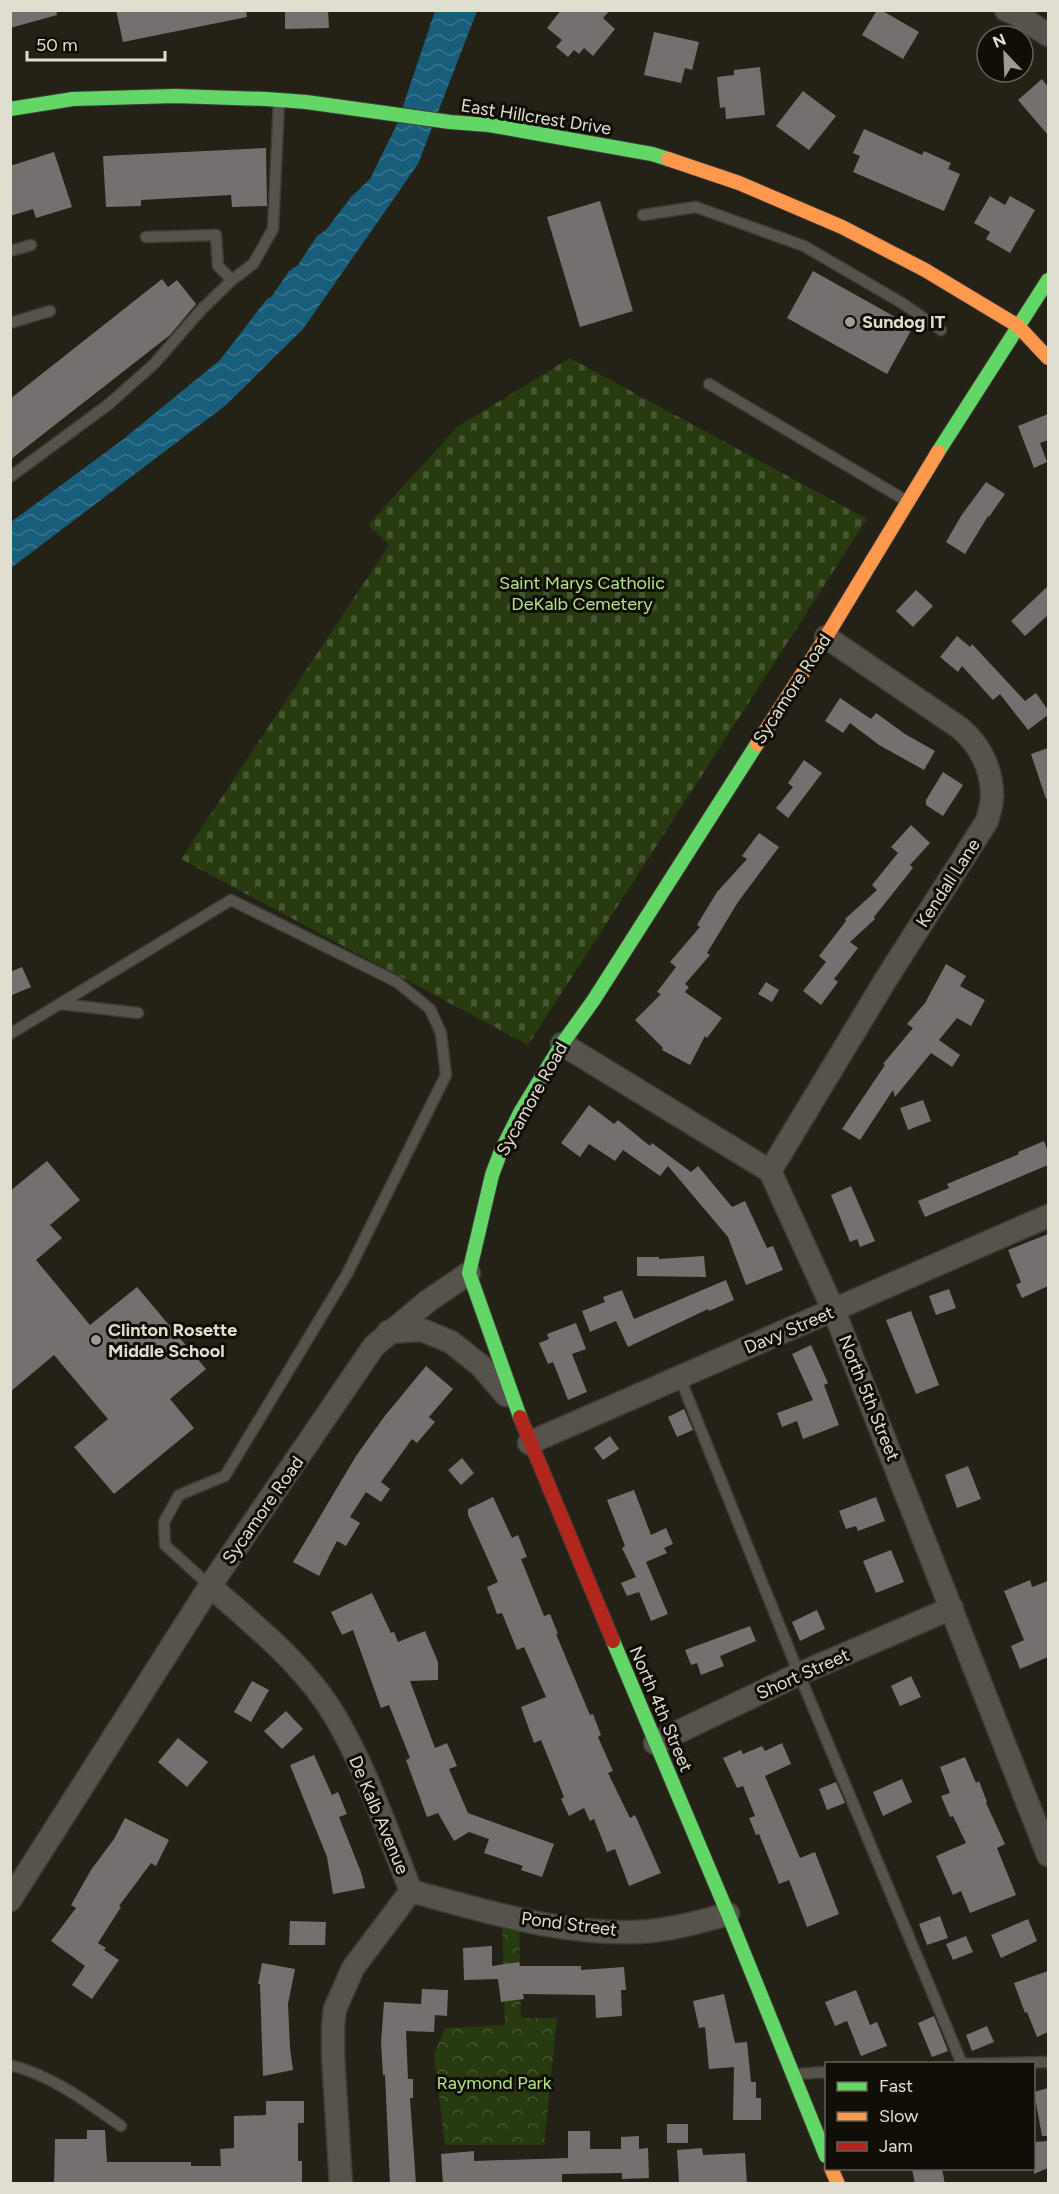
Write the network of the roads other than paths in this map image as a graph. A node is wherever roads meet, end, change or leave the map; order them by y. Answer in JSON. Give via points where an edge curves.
{"nodes":[{"id":1,"x":1006,"y":10,"type":"edge"},
{"id":2,"x":1048,"y":35,"type":"edge"},
{"id":3,"x":279,"y":100,"type":"junction"},
{"id":4,"x":10,"y":109,"type":"edge"},
{"id":5,"x":643,"y":215,"type":"dead end"},
{"id":6,"x":146,"y":237,"type":"dead end"},
{"id":7,"x":31,"y":245,"type":"dead end"},
{"id":8,"x":10,"y":251,"type":"edge"},
{"id":9,"x":232,"y":280,"type":"junction"},
{"id":10,"x":1048,"y":280,"type":"edge"},
{"id":11,"x":50,"y":311,"type":"dead end"},
{"id":12,"x":10,"y":323,"type":"edge"},
{"id":13,"x":1018,"y":326,"type":"junction"},
{"id":14,"x":941,"y":330,"type":"dead end"},
{"id":15,"x":1048,"y":358,"type":"edge"},
{"id":16,"x":709,"y":384,"type":"dead end"},
{"id":17,"x":10,"y":477,"type":"edge"},
{"id":18,"x":908,"y":502,"type":"junction"},
{"id":19,"x":826,"y":637,"type":"junction"},
{"id":20,"x":61,"y":1004,"type":"junction"},
{"id":21,"x":138,"y":1013,"type":"dead end"},
{"id":22,"x":10,"y":1034,"type":"edge"},
{"id":23,"x":561,"y":1044,"type":"junction"},
{"id":24,"x":770,"y":1171,"type":"junction"},
{"id":25,"x":1048,"y":1216,"type":"edge"},
{"id":26,"x":469,"y":1273,"type":"junction"},
{"id":27,"x":834,"y":1311,"type":"junction"},
{"id":28,"x":388,"y":1332,"type":"junction"},
{"id":29,"x":680,"y":1378,"type":"junction"},
{"id":30,"x":517,"y":1409,"type":"junction"},
{"id":31,"x":530,"y":1443,"type":"junction"},
{"id":32,"x":210,"y":1586,"type":"junction"},
{"id":33,"x":952,"y":1608,"type":"junction"},
{"id":34,"x":800,"y":1674,"type":"junction"},
{"id":35,"x":655,"y":1743,"type":"junction"},
{"id":36,"x":1048,"y":1855,"type":"edge"},
{"id":37,"x":411,"y":1891,"type":"junction"},
{"id":38,"x":10,"y":1900,"type":"edge"},
{"id":39,"x":728,"y":1914,"type":"junction"},
{"id":40,"x":963,"y":2062,"type":"edge"},
{"id":41,"x":10,"y":2065,"type":"edge"},
{"id":42,"x":825,"y":2072,"type":"edge"},
{"id":43,"x":793,"y":2074,"type":"junction"},
{"id":44,"x":121,"y":2126,"type":"dead end"},
{"id":45,"x":825,"y":2154,"type":"edge"},
{"id":46,"x":831,"y":2170,"type":"edge"},
{"id":47,"x":341,"y":2184,"type":"edge"},
{"id":48,"x":837,"y":2184,"type":"edge"}],
"edges":[{"from":1,"to":2,"type":"street"},
{"from":3,"to":4,"type":"main road","name":"East Hillcrest Drive","via":[[186,96],[73,99]]},
{"from":3,"to":9,"type":"lane","via":[[273,229],[253,264]]},
{"from":3,"to":13,"type":"main road","name":"East Hillcrest Drive","via":[[489,125],[652,154],[739,183],[842,227],[925,270]]},
{"from":5,"to":14,"type":"lane","via":[[696,207],[804,246]]},
{"from":6,"to":9,"type":"lane","via":[[216,235],[218,266]]},
{"from":7,"to":8,"type":"lane"},
{"from":9,"to":17,"type":"lane","via":[[154,364],[109,404]]},
{"from":10,"to":13,"type":"main road","name":"Sycamore Road"},
{"from":11,"to":12,"type":"lane"},
{"from":13,"to":15,"type":"main road","name":"East Hillcrest Drive"},
{"from":13,"to":18,"type":"main road","name":"Sycamore Road"},
{"from":16,"to":18,"type":"lane"},
{"from":18,"to":19,"type":"main road","name":"Sycamore Road"},
{"from":19,"to":23,"type":"main road","name":"Sycamore Road","via":[[593,1001]]},
{"from":19,"to":24,"type":"street","name":"Kendall Lane","via":[[971,738],[985,759],[993,794],[987,821]]},
{"from":20,"to":21,"type":"lane"},
{"from":20,"to":22,"type":"lane"},
{"from":20,"to":32,"type":"lane","via":[[231,900],[397,982],[430,1009],[441,1033],[446,1075],[347,1274],[225,1476],[179,1496],[164,1522],[165,1545]]},
{"from":23,"to":24,"type":"street"},
{"from":23,"to":26,"type":"main road","name":"Sycamore Road","via":[[501,1151]]},
{"from":24,"to":27,"type":"street","name":"North 5th Street"},
{"from":25,"to":27,"type":"street","name":"Davy Street"},
{"from":26,"to":28,"type":"street","name":"Sycamore Road"},
{"from":26,"to":30,"type":"main road","name":"North 4th Street"},
{"from":27,"to":29,"type":"street","name":"Davy Street"},
{"from":27,"to":33,"type":"street","name":"North 5th Street"},
{"from":28,"to":30,"type":"street","via":[[422,1330],[451,1342],[481,1366]]},
{"from":28,"to":32,"type":"street","name":"Sycamore Road","via":[[374,1346]]},
{"from":29,"to":31,"type":"street","name":"Davy Street"},
{"from":29,"to":34,"type":"lane"},
{"from":30,"to":31,"type":"main road","name":"North 4th Street"},
{"from":31,"to":35,"type":"main road","name":"North 4th Street"},
{"from":32,"to":37,"type":"street","name":"De Kalb Avenue","via":[[282,1650],[336,1717]]},
{"from":32,"to":38,"type":"street","name":"Sycamore Road"},
{"from":33,"to":34,"type":"street","name":"Short Street"},
{"from":33,"to":36,"type":"street","name":"North 5th Street"},
{"from":34,"to":35,"type":"street","name":"Short Street"},
{"from":34,"to":40,"type":"lane"},
{"from":35,"to":39,"type":"main road","name":"North 4th Street"},
{"from":37,"to":39,"type":"street","name":"Pond Street","via":[[502,1915],[614,1932],[682,1927]]},
{"from":37,"to":47,"type":"street","name":"De Kalb Avenue","via":[[353,1968],[335,2009],[333,2056]]},
{"from":39,"to":43,"type":"main road","name":"North 4th Street"},
{"from":41,"to":44,"type":"lane","via":[[30,2070]]},
{"from":42,"to":43,"type":"lane"},
{"from":43,"to":45,"type":"main road","name":"North 4th Street"},
{"from":46,"to":48,"type":"main road"}]}
